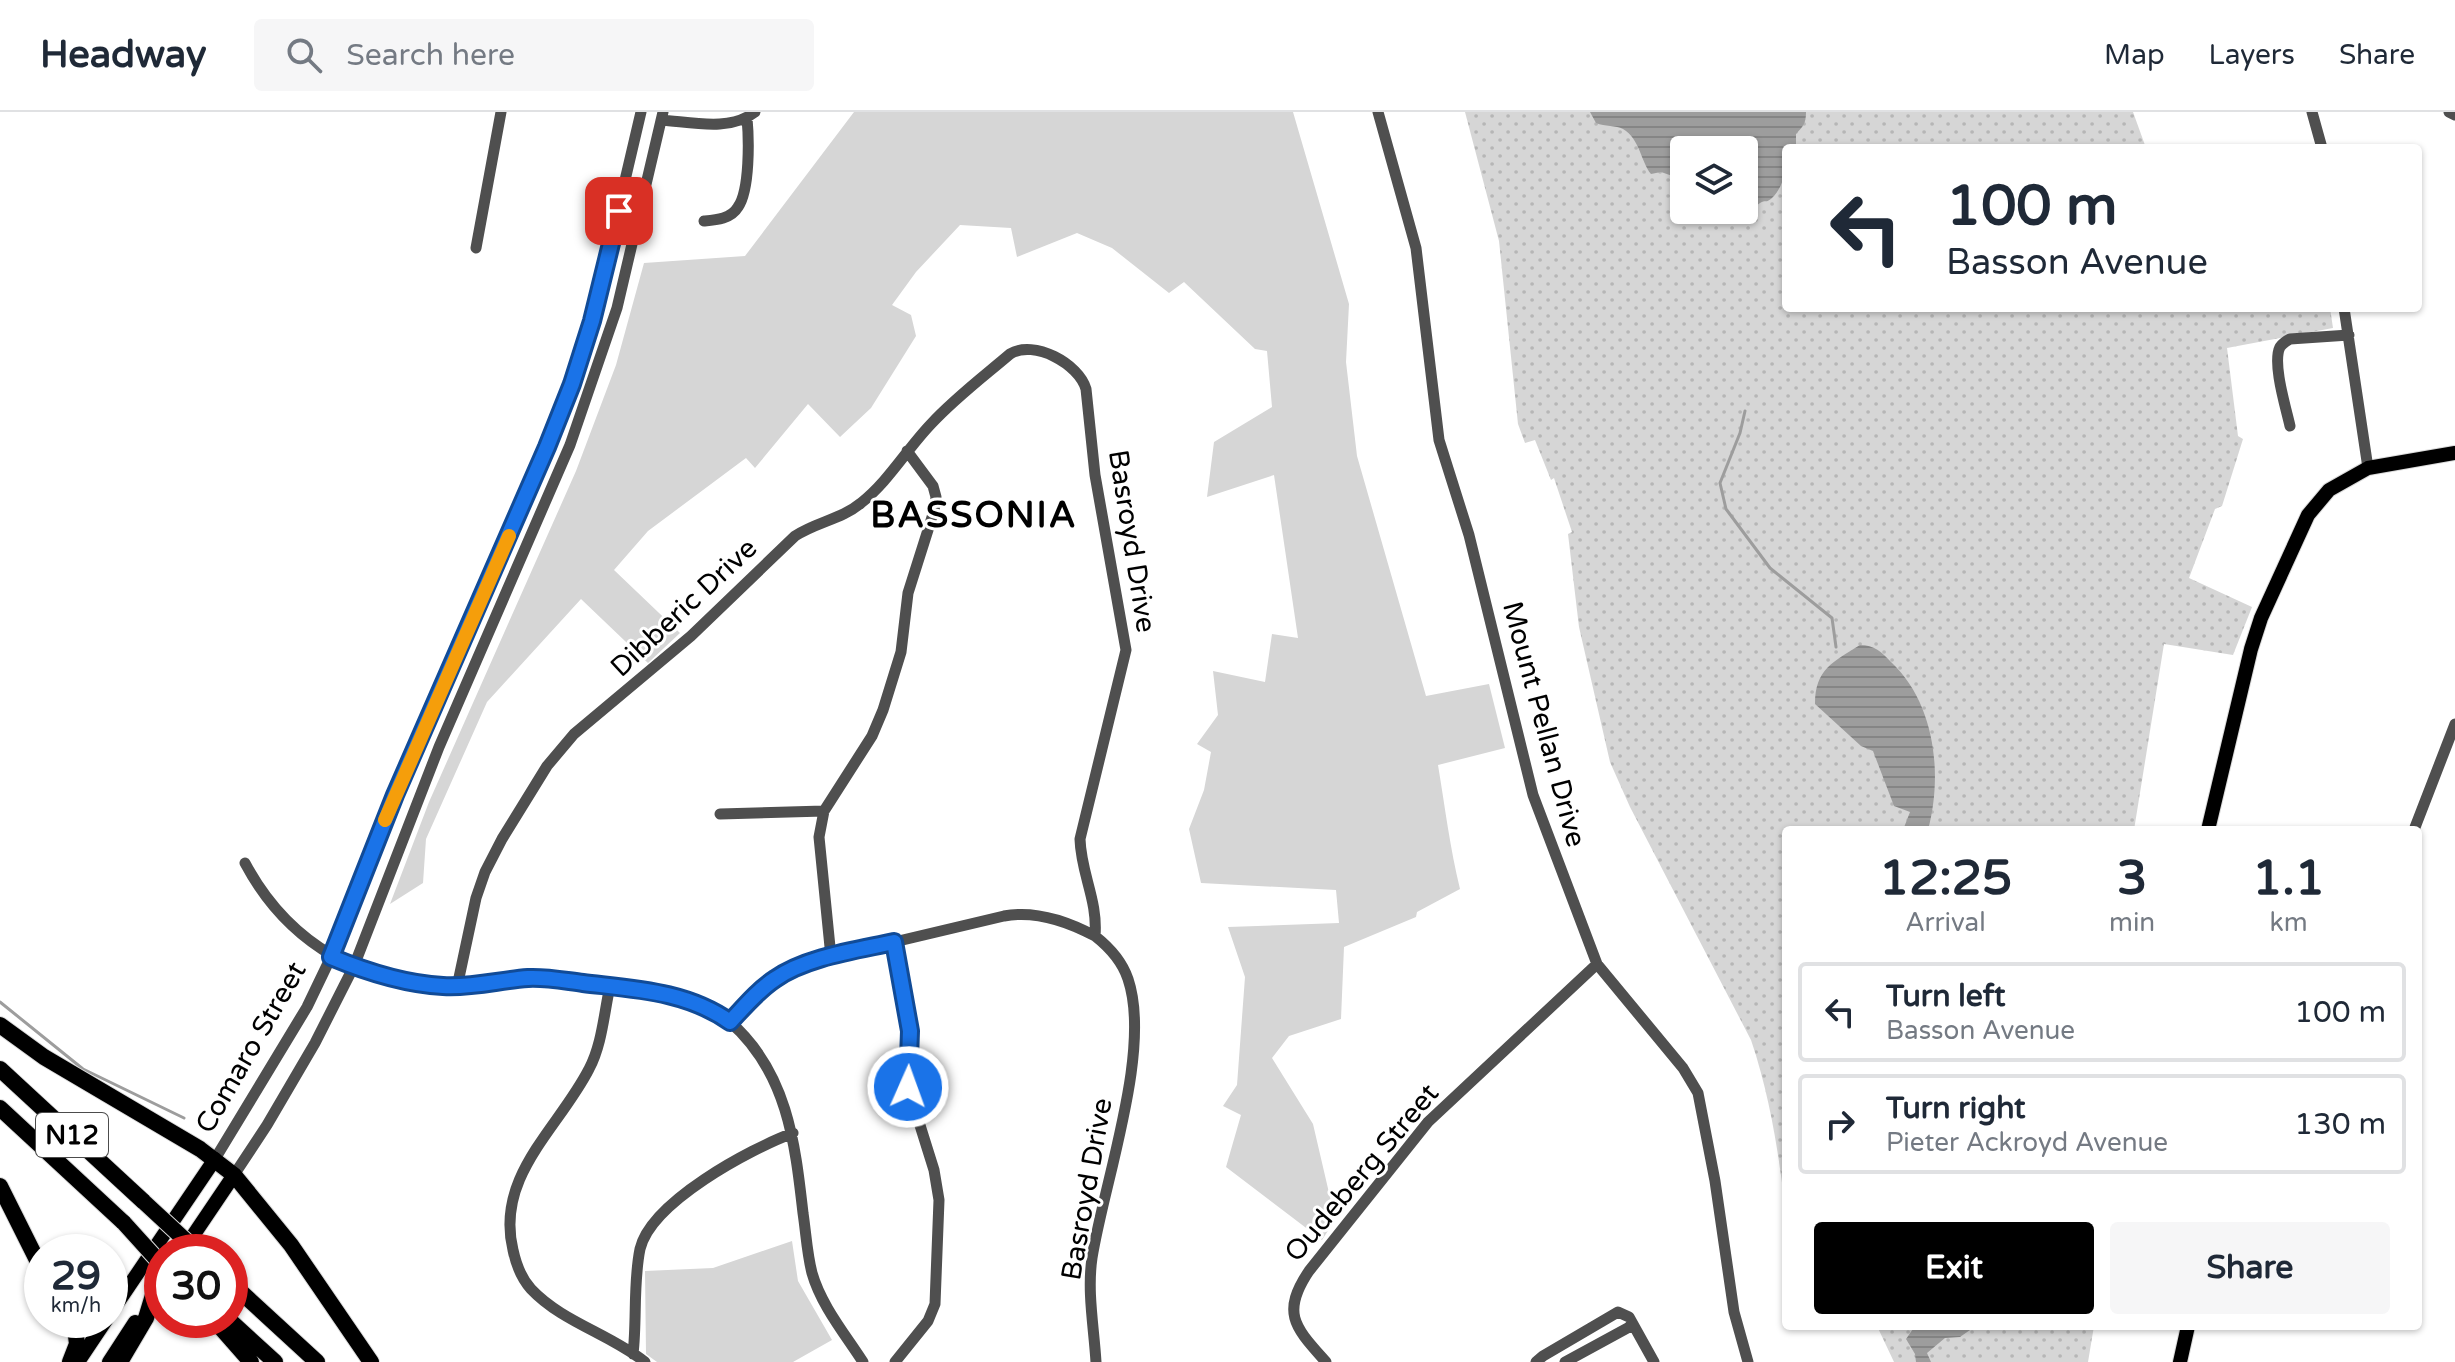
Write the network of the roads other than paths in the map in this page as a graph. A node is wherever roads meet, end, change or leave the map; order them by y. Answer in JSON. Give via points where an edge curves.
{"nodes":[{"id":1,"x":501,"y":112,"type":"edge"},
{"id":2,"x":641,"y":112,"type":"edge"},
{"id":3,"x":1378,"y":112,"type":"edge"},
{"id":4,"x":2312,"y":112,"type":"edge"},
{"id":5,"x":2449,"y":112,"type":"edge"},
{"id":6,"x":751,"y":115,"type":"edge"},
{"id":7,"x":2455,"y":115,"type":"edge"},
{"id":8,"x":662,"y":116,"type":"edge"},
{"id":9,"x":2321,"y":144,"type":"edge"},
{"id":10,"x":704,"y":221,"type":"dead end"},
{"id":11,"x":476,"y":248,"type":"dead end"},
{"id":12,"x":2345,"y":312,"type":"edge"},
{"id":13,"x":2349,"y":335,"type":"junction"},
{"id":14,"x":1041,"y":352,"type":"joint"},
{"id":15,"x":2290,"y":426,"type":"dead end"},
{"id":16,"x":907,"y":451,"type":"junction"},
{"id":17,"x":2455,"y":453,"type":"edge"},
{"id":18,"x":2368,"y":468,"type":"junction"},
{"id":19,"x":2455,"y":724,"type":"edge"},
{"id":20,"x":824,"y":811,"type":"junction"},
{"id":21,"x":720,"y":814,"type":"dead end"},
{"id":22,"x":2209,"y":826,"type":"edge"},
{"id":23,"x":2416,"y":826,"type":"edge"},
{"id":24,"x":245,"y":863,"type":"dead end"},
{"id":25,"x":1095,"y":936,"type":"junction"},
{"id":26,"x":894,"y":942,"type":"junction"},
{"id":27,"x":331,"y":957,"type":"junction"},
{"id":28,"x":831,"y":957,"type":"junction"},
{"id":29,"x":1597,"y":964,"type":"junction"},
{"id":30,"x":354,"y":966,"type":"junction"},
{"id":31,"x":610,"y":986,"type":"junction"},
{"id":32,"x":457,"y":987,"type":"junction"},
{"id":33,"x":730,"y":1022,"type":"junction"},
{"id":34,"x":0,"y":1025,"type":"edge"},
{"id":35,"x":0,"y":1069,"type":"edge"},
{"id":36,"x":0,"y":1108,"type":"edge"},
{"id":37,"x":793,"y":1133,"type":"junction"},
{"id":38,"x":215,"y":1159,"type":"junction"},
{"id":39,"x":234,"y":1175,"type":"junction"},
{"id":40,"x":0,"y":1186,"type":"edge"},
{"id":41,"x":124,"y":1223,"type":"junction"},
{"id":42,"x":24,"y":1234,"type":"edge"},
{"id":43,"x":179,"y":1234,"type":"edge"},
{"id":44,"x":194,"y":1234,"type":"edge"},
{"id":45,"x":144,"y":1241,"type":"edge"},
{"id":46,"x":144,"y":1245,"type":"edge"},
{"id":47,"x":128,"y":1287,"type":"edge"},
{"id":48,"x":248,"y":1299,"type":"edge"},
{"id":49,"x":144,"y":1310,"type":"edge"},
{"id":50,"x":144,"y":1321,"type":"edge"},
{"id":51,"x":1633,"y":1325,"type":"junction"},
{"id":52,"x":2187,"y":1330,"type":"edge"},
{"id":53,"x":248,"y":1337,"type":"edge"},
{"id":54,"x":77,"y":1338,"type":"edge"},
{"id":55,"x":94,"y":1338,"type":"edge"},
{"id":56,"x":230,"y":1338,"type":"edge"},
{"id":57,"x":633,"y":1354,"type":"junction"},
{"id":58,"x":70,"y":1362,"type":"edge"},
{"id":59,"x":78,"y":1362,"type":"edge"},
{"id":60,"x":109,"y":1362,"type":"edge"},
{"id":61,"x":120,"y":1362,"type":"edge"},
{"id":62,"x":251,"y":1362,"type":"edge"},
{"id":63,"x":275,"y":1362,"type":"edge"},
{"id":64,"x":317,"y":1362,"type":"edge"},
{"id":65,"x":371,"y":1362,"type":"edge"},
{"id":66,"x":645,"y":1362,"type":"edge"},
{"id":67,"x":863,"y":1362,"type":"edge"},
{"id":68,"x":895,"y":1362,"type":"edge"},
{"id":69,"x":1096,"y":1362,"type":"edge"},
{"id":70,"x":1326,"y":1362,"type":"edge"},
{"id":71,"x":1536,"y":1362,"type":"edge"},
{"id":72,"x":1565,"y":1362,"type":"edge"},
{"id":73,"x":1654,"y":1362,"type":"edge"},
{"id":74,"x":1748,"y":1362,"type":"edge"},
{"id":75,"x":2180,"y":1362,"type":"edge"}],
"edges":[{"from":1,"to":11,"type":"street"},
{"from":2,"to":27,"type":"street","name":"Comaro Street","via":[[599,294],[572,384]]},
{"from":3,"to":29,"type":"street","name":"Mount Pellan Drive","via":[[1416,248],[1439,440],[1469,535],[1533,795]]},
{"from":4,"to":9,"type":"street"},
{"from":5,"to":7,"type":"street"},
{"from":6,"to":8,"type":"street","via":[[728,124]]},
{"from":6,"to":10,"type":"street","via":[[740,206],[727,217]]},
{"from":8,"to":30,"type":"street","name":"Comaro Street","via":[[617,308],[588,398],[439,747]]},
{"from":12,"to":13,"type":"street"},
{"from":13,"to":15,"type":"street","via":[[2282,343],[2279,370]]},
{"from":13,"to":18,"type":"street"},
{"from":14,"to":16,"type":"street","name":"Dibberic Drive","via":[[1025,348],[1010,354],[954,401]]},
{"from":14,"to":25,"type":"street","name":"Basroyd Drive","via":[[1077,372],[1086,389],[1095,475],[1126,650],[1081,830],[1081,856],[1096,910]]},
{"from":16,"to":20,"type":"street","via":[[935,492],[933,519],[908,593],[901,652],[883,710]]},
{"from":16,"to":32,"type":"street","name":"Dibberic Drive","via":[[864,501],[795,536],[691,636],[560,749],[485,872]]},
{"from":17,"to":18,"type":"main road"},
{"from":18,"to":22,"type":"main road","via":[[2329,490],[2308,515],[2261,618]]},
{"from":19,"to":23,"type":"street"},
{"from":20,"to":21,"type":"street"},
{"from":20,"to":28,"type":"street","via":[[819,837]]},
{"from":24,"to":27,"type":"street","via":[[279,914]]},
{"from":25,"to":26,"type":"street","via":[[1026,913]]},
{"from":25,"to":69,"type":"street","name":"Basroyd Drive","via":[[1123,969],[1134,1017],[1132,1068],[1090,1271]]},
{"from":26,"to":28,"type":"street"},
{"from":26,"to":68,"type":"street","via":[[910,1031],[908,1087],[939,1200],[935,1304]]},
{"from":27,"to":30,"type":"street"},
{"from":27,"to":38,"type":"street","name":"Comaro Street","via":[[307,1007]]},
{"from":28,"to":33,"type":"street","via":[[776,978]]},
{"from":29,"to":70,"type":"street","name":"Oudeberg Street","via":[[1428,1122],[1309,1271],[1296,1291],[1293,1320]]},
{"from":29,"to":74,"type":"street","name":"Mount Pellan Drive","via":[[1698,1093],[1734,1312]]},
{"from":30,"to":32,"type":"street","via":[[410,982]]},
{"from":30,"to":39,"type":"street","name":"Comaro Street","via":[[293,1082]]},
{"from":31,"to":32,"type":"street","via":[[529,978]]},
{"from":31,"to":33,"type":"street","via":[[681,999]]},
{"from":31,"to":57,"type":"street","via":[[593,1061],[530,1156],[509,1226],[515,1257],[529,1286],[570,1318]]},
{"from":33,"to":37,"type":"street","via":[[770,1072]]},
{"from":34,"to":38,"type":"highway","via":[[73,1076]]},
{"from":35,"to":43,"type":"highway","number":"N12","bridge":true},
{"from":36,"to":41,"type":"highway","number":"N12"},
{"from":37,"to":57,"type":"street","via":[[733,1161],[676,1201],[653,1225],[640,1251]]},
{"from":37,"to":67,"type":"street","via":[[812,1272]]},
{"from":38,"to":39,"type":"highway"},
{"from":38,"to":47,"type":"main road","name":"Comaro Street"},
{"from":39,"to":44,"type":"main road","name":"Comaro Street"},
{"from":39,"to":65,"type":"highway","via":[[291,1245]]},
{"from":40,"to":42,"type":"highway"},
{"from":41,"to":45,"type":"highway","number":"N12","bridge":true},
{"from":41,"to":46,"type":"highway","bridge":true},
{"from":48,"to":64,"type":"highway"},
{"from":49,"to":60,"type":"main road"},
{"from":50,"to":61,"type":"highway"},
{"from":51,"to":71,"type":"street","via":[[1618,1312]]},
{"from":51,"to":72,"type":"street"},
{"from":51,"to":73,"type":"street"},
{"from":52,"to":75,"type":"main road"},
{"from":53,"to":63,"type":"highway"},
{"from":54,"to":58,"type":"highway"},
{"from":55,"to":59,"type":"main road"},
{"from":56,"to":62,"type":"highway"},
{"from":57,"to":66,"type":"street"}]}
